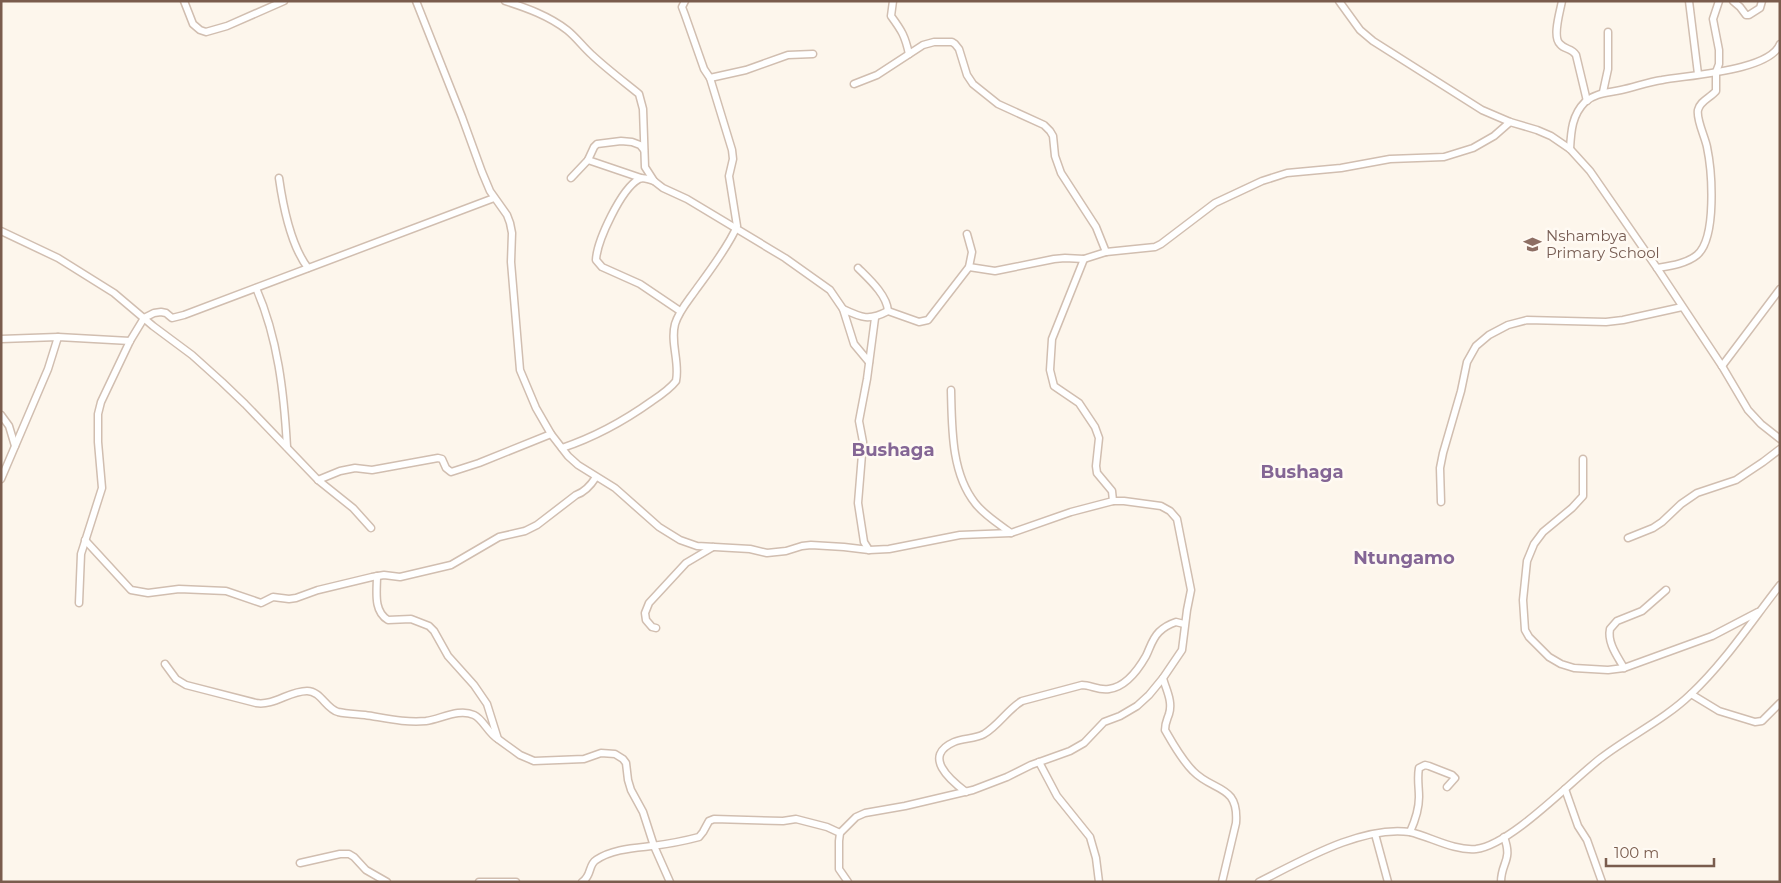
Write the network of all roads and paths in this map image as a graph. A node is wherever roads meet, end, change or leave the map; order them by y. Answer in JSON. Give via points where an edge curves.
{"nodes":[{"id":1,"x":184,"y":1,"type":"edge"},
{"id":2,"x":284,"y":1,"type":"edge"},
{"id":3,"x":505,"y":1,"type":"edge"},
{"id":4,"x":685,"y":1,"type":"edge"},
{"id":5,"x":893,"y":1,"type":"edge"},
{"id":6,"x":1339,"y":1,"type":"edge"},
{"id":7,"x":1562,"y":1,"type":"edge"},
{"id":8,"x":1689,"y":1,"type":"edge"},
{"id":9,"x":1719,"y":1,"type":"edge"},
{"id":10,"x":1734,"y":1,"type":"edge"},
{"id":11,"x":1762,"y":1,"type":"edge"},
{"id":12,"x":418,"y":3,"type":"edge"},
{"id":13,"x":1608,"y":32,"type":"dead end"},
{"id":14,"x":1780,"y":44,"type":"edge"},
{"id":15,"x":813,"y":54,"type":"dead end"},
{"id":16,"x":909,"y":54,"type":"junction"},
{"id":17,"x":1716,"y":72,"type":"junction"},
{"id":18,"x":1698,"y":74,"type":"junction"},
{"id":19,"x":710,"y":78,"type":"junction"},
{"id":20,"x":854,"y":84,"type":"dead end"},
{"id":21,"x":1603,"y":92,"type":"junction"},
{"id":22,"x":1587,"y":101,"type":"junction"},
{"id":23,"x":1510,"y":122,"type":"junction"},
{"id":24,"x":1570,"y":149,"type":"junction"},
{"id":25,"x":644,"y":150,"type":"junction"},
{"id":26,"x":588,"y":160,"type":"junction"},
{"id":27,"x":280,"y":178,"type":"dead end"},
{"id":28,"x":571,"y":178,"type":"dead end"},
{"id":29,"x":641,"y":178,"type":"junction"},
{"id":30,"x":654,"y":181,"type":"junction"},
{"id":31,"x":494,"y":198,"type":"junction"},
{"id":32,"x":736,"y":229,"type":"junction"},
{"id":33,"x":1,"y":231,"type":"edge"},
{"id":34,"x":967,"y":234,"type":"dead end"},
{"id":35,"x":1106,"y":252,"type":"junction"},
{"id":36,"x":1084,"y":259,"type":"junction"},
{"id":37,"x":969,"y":267,"type":"junction"},
{"id":38,"x":308,"y":268,"type":"junction"},
{"id":39,"x":858,"y":268,"type":"dead end"},
{"id":40,"x":1657,"y":268,"type":"junction"},
{"id":41,"x":256,"y":288,"type":"junction"},
{"id":42,"x":1780,"y":289,"type":"edge"},
{"id":43,"x":1682,"y":306,"type":"junction"},
{"id":44,"x":844,"y":309,"type":"junction"},
{"id":45,"x":680,"y":311,"type":"junction"},
{"id":46,"x":888,"y":311,"type":"junction"},
{"id":47,"x":144,"y":318,"type":"junction"},
{"id":48,"x":875,"y":318,"type":"junction"},
{"id":49,"x":58,"y":337,"type":"junction"},
{"id":50,"x":1,"y":339,"type":"edge"},
{"id":51,"x":130,"y":341,"type":"junction"},
{"id":52,"x":869,"y":362,"type":"junction"},
{"id":53,"x":1722,"y":366,"type":"junction"},
{"id":54,"x":950,"y":390,"type":"dead end"},
{"id":55,"x":1,"y":416,"type":"edge"},
{"id":56,"x":551,"y":434,"type":"junction"},
{"id":57,"x":1780,"y":439,"type":"edge"},
{"id":58,"x":15,"y":446,"type":"junction"},
{"id":59,"x":287,"y":447,"type":"junction"},
{"id":60,"x":562,"y":448,"type":"junction"},
{"id":61,"x":1780,"y":449,"type":"edge"},
{"id":62,"x":1584,"y":459,"type":"dead end"},
{"id":63,"x":596,"y":477,"type":"junction"},
{"id":64,"x":1,"y":479,"type":"edge"},
{"id":65,"x":318,"y":480,"type":"junction"},
{"id":66,"x":1113,"y":501,"type":"junction"},
{"id":67,"x":1441,"y":502,"type":"dead end"},
{"id":68,"x":371,"y":528,"type":"dead end"},
{"id":69,"x":1011,"y":533,"type":"junction"},
{"id":70,"x":1628,"y":538,"type":"dead end"},
{"id":71,"x":85,"y":540,"type":"junction"},
{"id":72,"x":712,"y":548,"type":"junction"},
{"id":73,"x":869,"y":550,"type":"junction"},
{"id":74,"x":377,"y":576,"type":"junction"},
{"id":75,"x":1780,"y":585,"type":"edge"},
{"id":76,"x":1666,"y":590,"type":"dead end"},
{"id":77,"x":79,"y":603,"type":"dead end"},
{"id":78,"x":1761,"y":610,"type":"junction"},
{"id":79,"x":1184,"y":624,"type":"junction"},
{"id":80,"x":656,"y":628,"type":"dead end"},
{"id":81,"x":165,"y":664,"type":"dead end"},
{"id":82,"x":1624,"y":668,"type":"junction"},
{"id":83,"x":1163,"y":678,"type":"junction"},
{"id":84,"x":1691,"y":694,"type":"junction"},
{"id":85,"x":1780,"y":703,"type":"edge"},
{"id":86,"x":498,"y":739,"type":"junction"},
{"id":87,"x":1039,"y":762,"type":"junction"},
{"id":88,"x":1447,"y":787,"type":"dead end"},
{"id":89,"x":1565,"y":789,"type":"junction"},
{"id":90,"x":966,"y":792,"type":"junction"},
{"id":91,"x":1410,"y":832,"type":"junction"},
{"id":92,"x":840,"y":833,"type":"junction"},
{"id":93,"x":1375,"y":834,"type":"junction"},
{"id":94,"x":1504,"y":837,"type":"junction"},
{"id":95,"x":654,"y":846,"type":"junction"},
{"id":96,"x":300,"y":863,"type":"dead end"},
{"id":97,"x":386,"y":882,"type":"edge"},
{"id":98,"x":479,"y":882,"type":"edge"},
{"id":99,"x":516,"y":882,"type":"edge"},
{"id":100,"x":582,"y":882,"type":"edge"},
{"id":101,"x":670,"y":882,"type":"edge"},
{"id":102,"x":848,"y":882,"type":"edge"},
{"id":103,"x":1099,"y":882,"type":"edge"},
{"id":104,"x":1222,"y":882,"type":"edge"},
{"id":105,"x":1259,"y":882,"type":"edge"},
{"id":106,"x":1388,"y":882,"type":"edge"},
{"id":107,"x":1501,"y":882,"type":"edge"},
{"id":108,"x":1602,"y":882,"type":"edge"}],
"edges":[{"from":1,"to":2,"type":"street","via":[[194,24],[206,32]]},
{"from":3,"to":25,"type":"street","via":[[528,8],[569,31],[639,94],[643,109]]},
{"from":4,"to":19,"type":"street","via":[[682,7]]},
{"from":5,"to":16,"type":"street","via":[[891,16],[902,30]]},
{"from":6,"to":23,"type":"street","via":[[1360,30],[1373,41],[1482,110]]},
{"from":7,"to":22,"type":"street","via":[[1557,38],[1561,46],[1573,50],[1576,55]]},
{"from":8,"to":18,"type":"street"},
{"from":9,"to":17,"type":"street","via":[[1713,19],[1719,50]]},
{"from":10,"to":11,"type":"street","via":[[1746,15],[1760,8]]},
{"from":12,"to":31,"type":"street"},
{"from":13,"to":21,"type":"street","via":[[1608,69]]},
{"from":14,"to":17,"type":"street","via":[[1773,55],[1760,61]]},
{"from":15,"to":19,"type":"street","via":[[788,55],[724,77]]},
{"from":16,"to":20,"type":"street","via":[[877,76]]},
{"from":16,"to":35,"type":"street","via":[[923,45],[952,42],[959,49],[967,75],[974,84],[998,104],[1044,125],[1053,136],[1061,172],[1096,227]]},
{"from":17,"to":18,"type":"street"},
{"from":17,"to":40,"type":"street","via":[[1716,91],[1697,112],[1711,174],[1709,229],[1705,243],[1695,257]]},
{"from":18,"to":21,"type":"street"},
{"from":19,"to":32,"type":"street","via":[[732,150],[729,176]]},
{"from":21,"to":22,"type":"street"},
{"from":22,"to":24,"type":"street","via":[[1574,120]]},
{"from":23,"to":24,"type":"street","via":[[1551,136]]},
{"from":23,"to":35,"type":"street","via":[[1473,148],[1444,157],[1367,162],[1287,173],[1262,181],[1215,203],[1155,247]]},
{"from":24,"to":40,"type":"street","via":[[1590,171]]},
{"from":25,"to":26,"type":"street","via":[[632,142],[603,142],[594,147]]},
{"from":25,"to":30,"type":"street","via":[[646,167]]},
{"from":26,"to":28,"type":"street"},
{"from":26,"to":29,"type":"street"},
{"from":27,"to":38,"type":"street","via":[[292,235]]},
{"from":29,"to":30,"type":"street"},
{"from":29,"to":45,"type":"street","via":[[607,222],[596,260]]},
{"from":30,"to":32,"type":"street"},
{"from":31,"to":38,"type":"street"},
{"from":31,"to":56,"type":"street","via":[[507,214],[512,233],[511,262],[520,370]]},
{"from":32,"to":44,"type":"street","via":[[830,290]]},
{"from":32,"to":45,"type":"street"},
{"from":33,"to":47,"type":"street","via":[[82,272]]},
{"from":34,"to":37,"type":"street","via":[[972,252]]},
{"from":35,"to":36,"type":"street"},
{"from":36,"to":37,"type":"street","via":[[1054,258],[994,271]]},
{"from":36,"to":66,"type":"street","via":[[1052,339],[1050,370],[1054,386],[1079,403],[1095,427],[1099,438],[1097,473],[1112,491]]},
{"from":37,"to":46,"type":"street","via":[[928,320],[919,322]]},
{"from":38,"to":41,"type":"street"},
{"from":39,"to":46,"type":"street","via":[[885,301]]},
{"from":40,"to":43,"type":"street"},
{"from":41,"to":47,"type":"street","via":[[175,318],[161,312]]},
{"from":41,"to":59,"type":"street","via":[[277,356],[285,401]]},
{"from":42,"to":53,"type":"street"},
{"from":43,"to":53,"type":"street"},
{"from":43,"to":67,"type":"street","via":[[1623,320],[1527,320],[1489,335],[1476,346],[1467,362],[1440,468]]},
{"from":44,"to":48,"type":"street","via":[[858,316]]},
{"from":44,"to":52,"type":"street","via":[[854,344]]},
{"from":45,"to":60,"type":"street","via":[[674,330],[677,376],[673,385],[617,424]]},
{"from":46,"to":48,"type":"street"},
{"from":47,"to":51,"type":"street"},
{"from":47,"to":59,"type":"street","via":[[222,382]]},
{"from":48,"to":52,"type":"street"},
{"from":49,"to":50,"type":"street"},
{"from":49,"to":51,"type":"street"},
{"from":49,"to":58,"type":"street"},
{"from":51,"to":71,"type":"street","via":[[98,414],[102,488]]},
{"from":52,"to":73,"type":"street","via":[[859,421],[863,442],[858,503],[864,542]]},
{"from":53,"to":57,"type":"street","via":[[1748,410]]},
{"from":54,"to":69,"type":"street","via":[[956,456],[969,495],[983,512]]},
{"from":55,"to":58,"type":"street","via":[[9,426]]},
{"from":56,"to":60,"type":"street"},
{"from":56,"to":65,"type":"street","via":[[451,472],[438,458],[372,470],[355,468]]},
{"from":58,"to":64,"type":"street"},
{"from":59,"to":65,"type":"street"},
{"from":60,"to":63,"type":"street","via":[[578,465]]},
{"from":61,"to":70,"type":"street","via":[[1736,480],[1697,493],[1653,528]]},
{"from":62,"to":82,"type":"street","via":[[1583,496],[1543,532],[1527,561],[1523,589],[1525,630],[1538,648],[1561,664],[1588,669]]},
{"from":63,"to":72,"type":"street","via":[[615,488],[659,527],[680,540]]},
{"from":63,"to":74,"type":"street","via":[[581,493],[536,525],[499,537],[451,565],[400,576]]},
{"from":65,"to":68,"type":"street","via":[[353,508]]},
{"from":66,"to":69,"type":"street"},
{"from":66,"to":79,"type":"street","via":[[1161,506],[1177,519],[1191,590]]},
{"from":69,"to":73,"type":"street","via":[[960,535]]},
{"from":71,"to":74,"type":"street","via":[[131,590],[138,592],[178,589],[226,591],[262,603],[273,597],[289,600]]},
{"from":71,"to":77,"type":"street","via":[[81,554]]},
{"from":72,"to":73,"type":"street","via":[[767,553],[811,545]]},
{"from":72,"to":80,"type":"street","via":[[686,563],[649,603],[646,620]]},
{"from":74,"to":86,"type":"street","via":[[380,613],[388,620],[411,619],[434,630],[448,656],[487,704]]},
{"from":75,"to":78,"type":"street"},
{"from":76,"to":82,"type":"street","via":[[1642,611],[1617,622],[1610,629],[1612,647]]},
{"from":78,"to":82,"type":"street","via":[[1712,636]]},
{"from":78,"to":84,"type":"street"},
{"from":79,"to":83,"type":"street","via":[[1182,650]]},
{"from":79,"to":90,"type":"street","via":[[1176,622],[1160,632],[1139,666],[1122,685],[1102,690],[1082,685],[1022,701],[987,732],[947,746],[940,756],[940,764],[950,780]]},
{"from":81,"to":86,"type":"street","via":[[176,679],[186,685],[256,703],[263,704],[308,691],[320,696],[337,712],[399,721],[426,721],[469,713]]},
{"from":83,"to":87,"type":"street","via":[[1137,706],[1104,722],[1077,747]]},
{"from":83,"to":104,"type":"street","via":[[1170,697],[1165,730],[1191,769],[1206,782],[1230,794],[1233,800],[1236,822]]},
{"from":84,"to":85,"type":"street","via":[[1719,711],[1756,722],[1762,721]]},
{"from":84,"to":89,"type":"street","via":[[1660,720],[1600,758]]},
{"from":86,"to":95,"type":"street","via":[[534,761],[584,759],[601,753],[623,758],[628,780]]},
{"from":87,"to":90,"type":"street"},
{"from":87,"to":103,"type":"street","via":[[1058,796],[1090,837]]},
{"from":88,"to":91,"type":"street","via":[[1455,778],[1452,775],[1429,766],[1420,768],[1418,802]]},
{"from":89,"to":94,"type":"street"},
{"from":89,"to":108,"type":"street","via":[[1578,826],[1588,840]]},
{"from":90,"to":92,"type":"street","via":[[865,813]]},
{"from":91,"to":93,"type":"street"},
{"from":91,"to":94,"type":"street","via":[[1460,848],[1477,849]]},
{"from":92,"to":95,"type":"street","via":[[796,819],[719,818],[709,821],[699,837]]},
{"from":92,"to":102,"type":"street","via":[[839,869]]},
{"from":93,"to":105,"type":"street","via":[[1343,842]]},
{"from":93,"to":106,"type":"street"},
{"from":94,"to":107,"type":"street","via":[[1508,857]]},
{"from":95,"to":100,"type":"street","via":[[625,848],[596,859]]},
{"from":95,"to":101,"type":"street"},
{"from":96,"to":97,"type":"street","via":[[349,854]]},
{"from":98,"to":99,"type":"street"}]}
